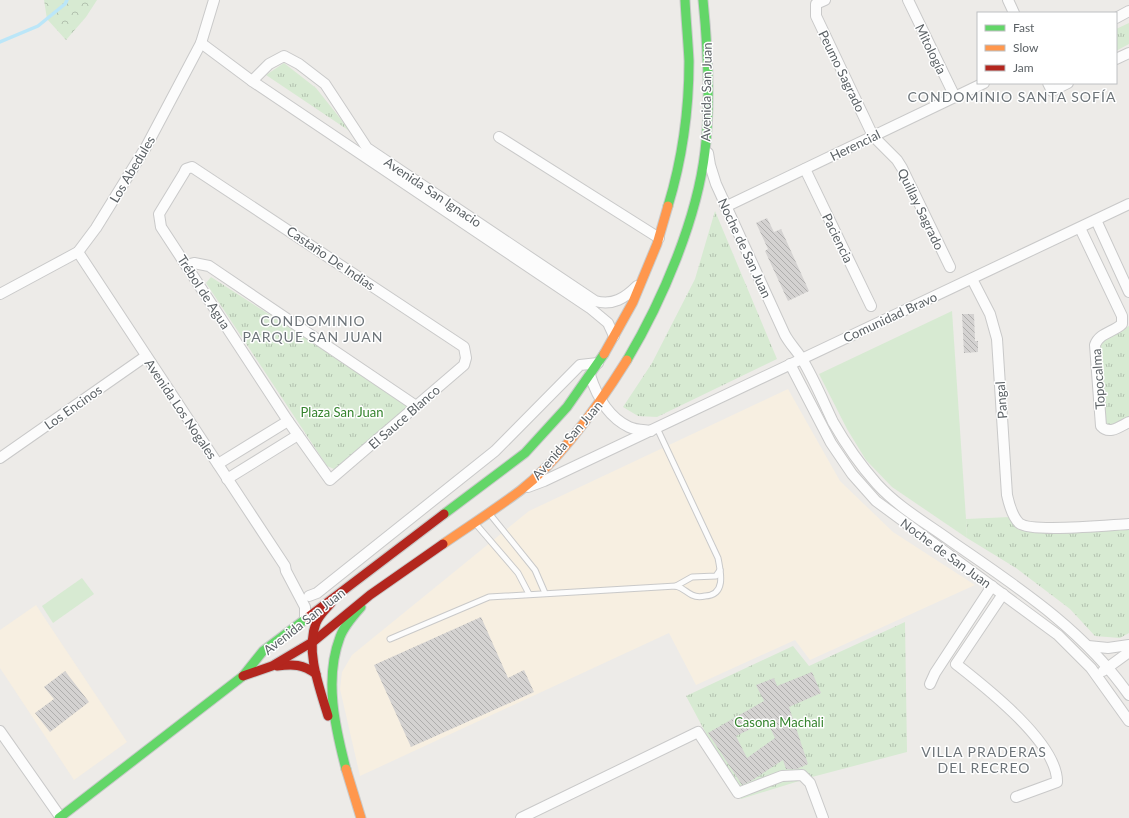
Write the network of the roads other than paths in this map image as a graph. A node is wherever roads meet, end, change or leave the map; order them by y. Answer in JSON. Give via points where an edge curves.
{"nodes":[{"id":1,"x":214,"y":0,"type":"edge"},
{"id":2,"x":685,"y":0,"type":"edge"},
{"id":3,"x":703,"y":0,"type":"edge"},
{"id":4,"x":908,"y":0,"type":"edge"},
{"id":5,"x":1008,"y":0,"type":"edge"},
{"id":6,"x":820,"y":2,"type":"edge"},
{"id":7,"x":1129,"y":11,"type":"edge"},
{"id":8,"x":1014,"y":12,"type":"edge"},
{"id":9,"x":1117,"y":17,"type":"edge"},
{"id":10,"x":201,"y":43,"type":"junction"},
{"id":11,"x":1129,"y":53,"type":"edge"},
{"id":12,"x":1117,"y":59,"type":"edge"},
{"id":13,"x":252,"y":81,"type":"junction"},
{"id":14,"x":982,"y":84,"type":"edge"},
{"id":15,"x":1064,"y":84,"type":"edge"},
{"id":16,"x":1050,"y":87,"type":"edge"},
{"id":17,"x":955,"y":97,"type":"junction"},
{"id":18,"x":706,"y":131,"type":"junction"},
{"id":19,"x":873,"y":136,"type":"junction"},
{"id":20,"x":499,"y":137,"type":"dead end"},
{"id":21,"x":364,"y":152,"type":"junction"},
{"id":22,"x":805,"y":169,"type":"junction"},
{"id":23,"x":197,"y":170,"type":"joint"},
{"id":24,"x":1129,"y":204,"type":"edge"},
{"id":25,"x":725,"y":207,"type":"junction"},
{"id":26,"x":1096,"y":220,"type":"junction"},
{"id":27,"x":1080,"y":228,"type":"junction"},
{"id":28,"x":486,"y":233,"type":"junction"},
{"id":29,"x":659,"y":238,"type":"junction"},
{"id":30,"x":78,"y":252,"type":"junction"},
{"id":31,"x":186,"y":265,"type":"junction"},
{"id":32,"x":950,"y":267,"type":"dead end"},
{"id":33,"x":972,"y":279,"type":"junction"},
{"id":34,"x":640,"y":283,"type":"junction"},
{"id":35,"x":1129,"y":292,"type":"edge"},
{"id":36,"x":0,"y":294,"type":"edge"},
{"id":37,"x":871,"y":306,"type":"dead end"},
{"id":38,"x":614,"y":336,"type":"junction"},
{"id":39,"x":464,"y":347,"type":"joint"},
{"id":40,"x":146,"y":356,"type":"junction"},
{"id":41,"x":802,"y":358,"type":"junction"},
{"id":42,"x":598,"y":363,"type":"junction"},
{"id":43,"x":790,"y":364,"type":"junction"},
{"id":44,"x":590,"y":375,"type":"junction"},
{"id":45,"x":601,"y":402,"type":"junction"},
{"id":46,"x":416,"y":406,"type":"junction"},
{"id":47,"x":288,"y":420,"type":"junction"},
{"id":48,"x":1129,"y":422,"type":"edge"},
{"id":49,"x":654,"y":429,"type":"junction"},
{"id":50,"x":298,"y":435,"type":"junction"},
{"id":51,"x":0,"y":458,"type":"edge"},
{"id":52,"x":218,"y":464,"type":"junction"},
{"id":53,"x":228,"y":479,"type":"junction"},
{"id":54,"x":330,"y":480,"type":"joint"},
{"id":55,"x":521,"y":490,"type":"junction"},
{"id":56,"x":488,"y":512,"type":"junction"},
{"id":57,"x":475,"y":522,"type":"junction"},
{"id":58,"x":1129,"y":524,"type":"edge"},
{"id":59,"x":285,"y":566,"type":"junction"},
{"id":60,"x":720,"y":569,"type":"junction"},
{"id":61,"x":676,"y":586,"type":"junction"},
{"id":62,"x":992,"y":586,"type":"junction"},
{"id":63,"x":545,"y":593,"type":"junction"},
{"id":64,"x":529,"y":594,"type":"junction"},
{"id":65,"x":1002,"y":594,"type":"junction"},
{"id":66,"x":337,"y":595,"type":"junction"},
{"id":67,"x":370,"y":595,"type":"junction"},
{"id":68,"x":309,"y":596,"type":"junction"},
{"id":69,"x":326,"y":603,"type":"junction"},
{"id":70,"x":305,"y":619,"type":"junction"},
{"id":71,"x":390,"y":639,"type":"dead end"},
{"id":72,"x":314,"y":641,"type":"junction"},
{"id":73,"x":1129,"y":645,"type":"edge"},
{"id":74,"x":1088,"y":646,"type":"junction"},
{"id":75,"x":1129,"y":652,"type":"edge"},
{"id":76,"x":942,"y":662,"type":"junction"},
{"id":77,"x":956,"y":664,"type":"junction"},
{"id":78,"x":272,"y":666,"type":"junction"},
{"id":79,"x":1108,"y":667,"type":"junction"},
{"id":80,"x":316,"y":674,"type":"junction"},
{"id":81,"x":243,"y":676,"type":"junction"},
{"id":82,"x":1097,"y":676,"type":"junction"},
{"id":83,"x":930,"y":684,"type":"dead end"},
{"id":84,"x":1129,"y":695,"type":"edge"},
{"id":85,"x":1129,"y":720,"type":"edge"},
{"id":86,"x":0,"y":731,"type":"edge"},
{"id":87,"x":342,"y":753,"type":"junction"},
{"id":88,"x":1016,"y":797,"type":"dead end"},
{"id":89,"x":63,"y":817,"type":"edge"},
{"id":90,"x":361,"y":818,"type":"edge"},
{"id":91,"x":521,"y":818,"type":"edge"},
{"id":92,"x":823,"y":818,"type":"edge"}],
"edges":[{"from":1,"to":10,"type":"street","name":"Los Abedules"},
{"from":2,"to":29,"type":"main road","name":"Avenida San Juan","via":[[688,54],[683,143],[676,183]]},
{"from":3,"to":18,"type":"main road","name":"Avenida San Juan","via":[[709,66],[709,112]]},
{"from":4,"to":17,"type":"street","name":"Mitología"},
{"from":5,"to":8,"type":"street"},
{"from":6,"to":19,"type":"street","name":"Peumo Sagrado","via":[[816,16]]},
{"from":7,"to":9,"type":"street"},
{"from":10,"to":13,"type":"street","name":"Avenida San Ignacio"},
{"from":10,"to":30,"type":"street","name":"Los Abedules","via":[[146,147],[96,228]]},
{"from":11,"to":12,"type":"street"},
{"from":13,"to":21,"type":"street","name":"Avenida San Ignacio"},
{"from":13,"to":21,"type":"street","name":"Avenida San Ignacio","via":[[269,64],[284,56],[299,64],[325,84]]},
{"from":14,"to":17,"type":"street","name":"Herencial"},
{"from":15,"to":16,"type":"street"},
{"from":17,"to":19,"type":"street","name":"Herencial"},
{"from":18,"to":25,"type":"street","name":"Noche de San Juan","via":[[710,165]]},
{"from":18,"to":45,"type":"main road","name":"Avenida San Juan","via":[[705,152],[687,229],[662,296],[645,331]]},
{"from":19,"to":22,"type":"street","name":"Herencial"},
{"from":19,"to":32,"type":"street","name":"Quillay Sagrado","via":[[902,168]]},
{"from":20,"to":29,"type":"street"},
{"from":21,"to":28,"type":"street","name":"Avenida San Ignacio"},
{"from":22,"to":25,"type":"street","name":"Herencial"},
{"from":22,"to":37,"type":"street","name":"Paciencia"},
{"from":23,"to":31,"type":"street","name":"Trébol de Agua","via":[[186,169],[158,219]]},
{"from":23,"to":39,"type":"street","name":"Castaño De Indias"},
{"from":24,"to":26,"type":"street","name":"Comunidad Bravo"},
{"from":25,"to":41,"type":"street","name":"Noche de San Juan","via":[[784,335]]},
{"from":26,"to":27,"type":"street","name":"Comunidad Bravo"},
{"from":26,"to":35,"type":"street"},
{"from":27,"to":33,"type":"street","name":"Comunidad Bravo"},
{"from":27,"to":48,"type":"street","name":"Topocalma","via":[[1122,316],[1122,324],[1100,336],[1095,345],[1101,426],[1109,431]]},
{"from":28,"to":34,"type":"street","name":"Avenida San Ignacio","via":[[596,301],[605,304],[626,297]]},
{"from":28,"to":38,"type":"street","name":"Avenida San Ignacio","via":[[601,315]]},
{"from":29,"to":34,"type":"main road","name":"Avenida San Juan"},
{"from":30,"to":36,"type":"street","name":"Los Abedules"},
{"from":30,"to":40,"type":"street","name":"Avenida Los Nogales"},
{"from":31,"to":46,"type":"street","via":[[194,262],[209,266]]},
{"from":31,"to":47,"type":"street","name":"Trébol de Agua"},
{"from":33,"to":41,"type":"street","name":"Comunidad Bravo"},
{"from":33,"to":58,"type":"street","name":"Pangal","via":[[994,326],[997,339],[1010,508],[1020,523],[1035,528]]},
{"from":34,"to":38,"type":"main road","name":"Avenida San Juan"},
{"from":38,"to":42,"type":"main road","name":"Avenida San Juan"},
{"from":39,"to":46,"type":"street","name":"El Sauce Blanco","via":[[464,365]]},
{"from":40,"to":51,"type":"street","name":"Los Encinos"},
{"from":40,"to":52,"type":"street","name":"Avenida Los Nogales"},
{"from":41,"to":43,"type":"street","name":"Comunidad Bravo"},
{"from":41,"to":74,"type":"street","name":"Noche de San Juan","via":[[835,424],[877,484],[901,506],[1037,601],[1064,622]]},
{"from":42,"to":44,"type":"main road","name":"Avenida San Juan"},
{"from":42,"to":68,"type":"street","name":"Avenida San Juan","via":[[580,366],[495,451],[317,593]]},
{"from":43,"to":49,"type":"street","name":"Comunidad Bravo"},
{"from":43,"to":62,"type":"street","name":"Noche de San Juan","via":[[831,443],[852,474],[876,501]]},
{"from":44,"to":45,"type":"street"},
{"from":44,"to":66,"type":"main road","name":"Avenida San Juan","via":[[559,416],[526,453]]},
{"from":45,"to":49,"type":"street","via":[[616,419],[630,428]]},
{"from":45,"to":55,"type":"main road","name":"Avenida San Juan","via":[[539,475]]},
{"from":46,"to":54,"type":"street","name":"El Sauce Blanco"},
{"from":47,"to":50,"type":"street","name":"Trébol de Agua"},
{"from":47,"to":52,"type":"street"},
{"from":49,"to":55,"type":"street","name":"Comunidad Bravo"},
{"from":49,"to":60,"type":"lane","via":[[714,546]]},
{"from":50,"to":53,"type":"street"},
{"from":50,"to":54,"type":"street","name":"Trébol de Agua"},
{"from":52,"to":53,"type":"street","name":"Avenida Los Nogales"},
{"from":53,"to":59,"type":"street","name":"Avenida Los Nogales"},
{"from":55,"to":56,"type":"main road","name":"Avenida San Juan"},
{"from":56,"to":57,"type":"main road","name":"Avenida San Juan"},
{"from":56,"to":63,"type":"lane","via":[[535,570]]},
{"from":57,"to":64,"type":"lane","via":[[518,573]]},
{"from":57,"to":67,"type":"main road","name":"Avenida San Juan"},
{"from":59,"to":68,"type":"street","name":"Avenida Los Nogales"},
{"from":59,"to":70,"type":"street","name":"Avenida Los Nogales","via":[[305,607]]},
{"from":60,"to":61,"type":"lane","via":[[716,576],[692,577]]},
{"from":60,"to":61,"type":"lane","via":[[720,589],[710,596],[692,595]]},
{"from":61,"to":63,"type":"lane"},
{"from":62,"to":65,"type":"street","name":"Noche de San Juan"},
{"from":62,"to":76,"type":"street"},
{"from":63,"to":64,"type":"lane"},
{"from":64,"to":71,"type":"lane","via":[[483,598]]},
{"from":65,"to":77,"type":"street"},
{"from":65,"to":82,"type":"street","name":"Noche de San Juan","via":[[1058,635]]},
{"from":66,"to":69,"type":"main road","name":"Avenida San Juan"},
{"from":66,"to":72,"type":"main road","via":[[316,622]]},
{"from":67,"to":72,"type":"main road","name":"Avenida San Juan"},
{"from":67,"to":87,"type":"main road","via":[[341,636],[333,662],[331,687]]},
{"from":68,"to":69,"type":"street"},
{"from":69,"to":70,"type":"main road","name":"Avenida San Juan"},
{"from":70,"to":81,"type":"main road","name":"Avenida San Juan","via":[[263,651]]},
{"from":72,"to":78,"type":"main road","name":"Avenida San Juan"},
{"from":72,"to":80,"type":"main road"},
{"from":73,"to":74,"type":"street","via":[[1108,648]]},
{"from":74,"to":79,"type":"street","name":"Noche de San Juan"},
{"from":75,"to":79,"type":"street"},
{"from":76,"to":77,"type":"street"},
{"from":76,"to":83,"type":"street"},
{"from":77,"to":88,"type":"street","via":[[1014,712],[1043,747],[1057,773],[1057,782]]},
{"from":78,"to":80,"type":"main road","via":[[303,665]]},
{"from":78,"to":81,"type":"main road","name":"Avenida San Juan"},
{"from":79,"to":82,"type":"street"},
{"from":79,"to":84,"type":"street","name":"Noche de San Juan"},
{"from":80,"to":87,"type":"main road","via":[[332,733]]},
{"from":81,"to":89,"type":"main road","name":"Avenida San Juan"},
{"from":82,"to":85,"type":"street","name":"Noche de San Juan"},
{"from":86,"to":89,"type":"street"},
{"from":87,"to":90,"type":"main road"},
{"from":91,"to":92,"type":"street","via":[[698,732],[738,793],[782,776],[802,775],[810,783]]}]}
